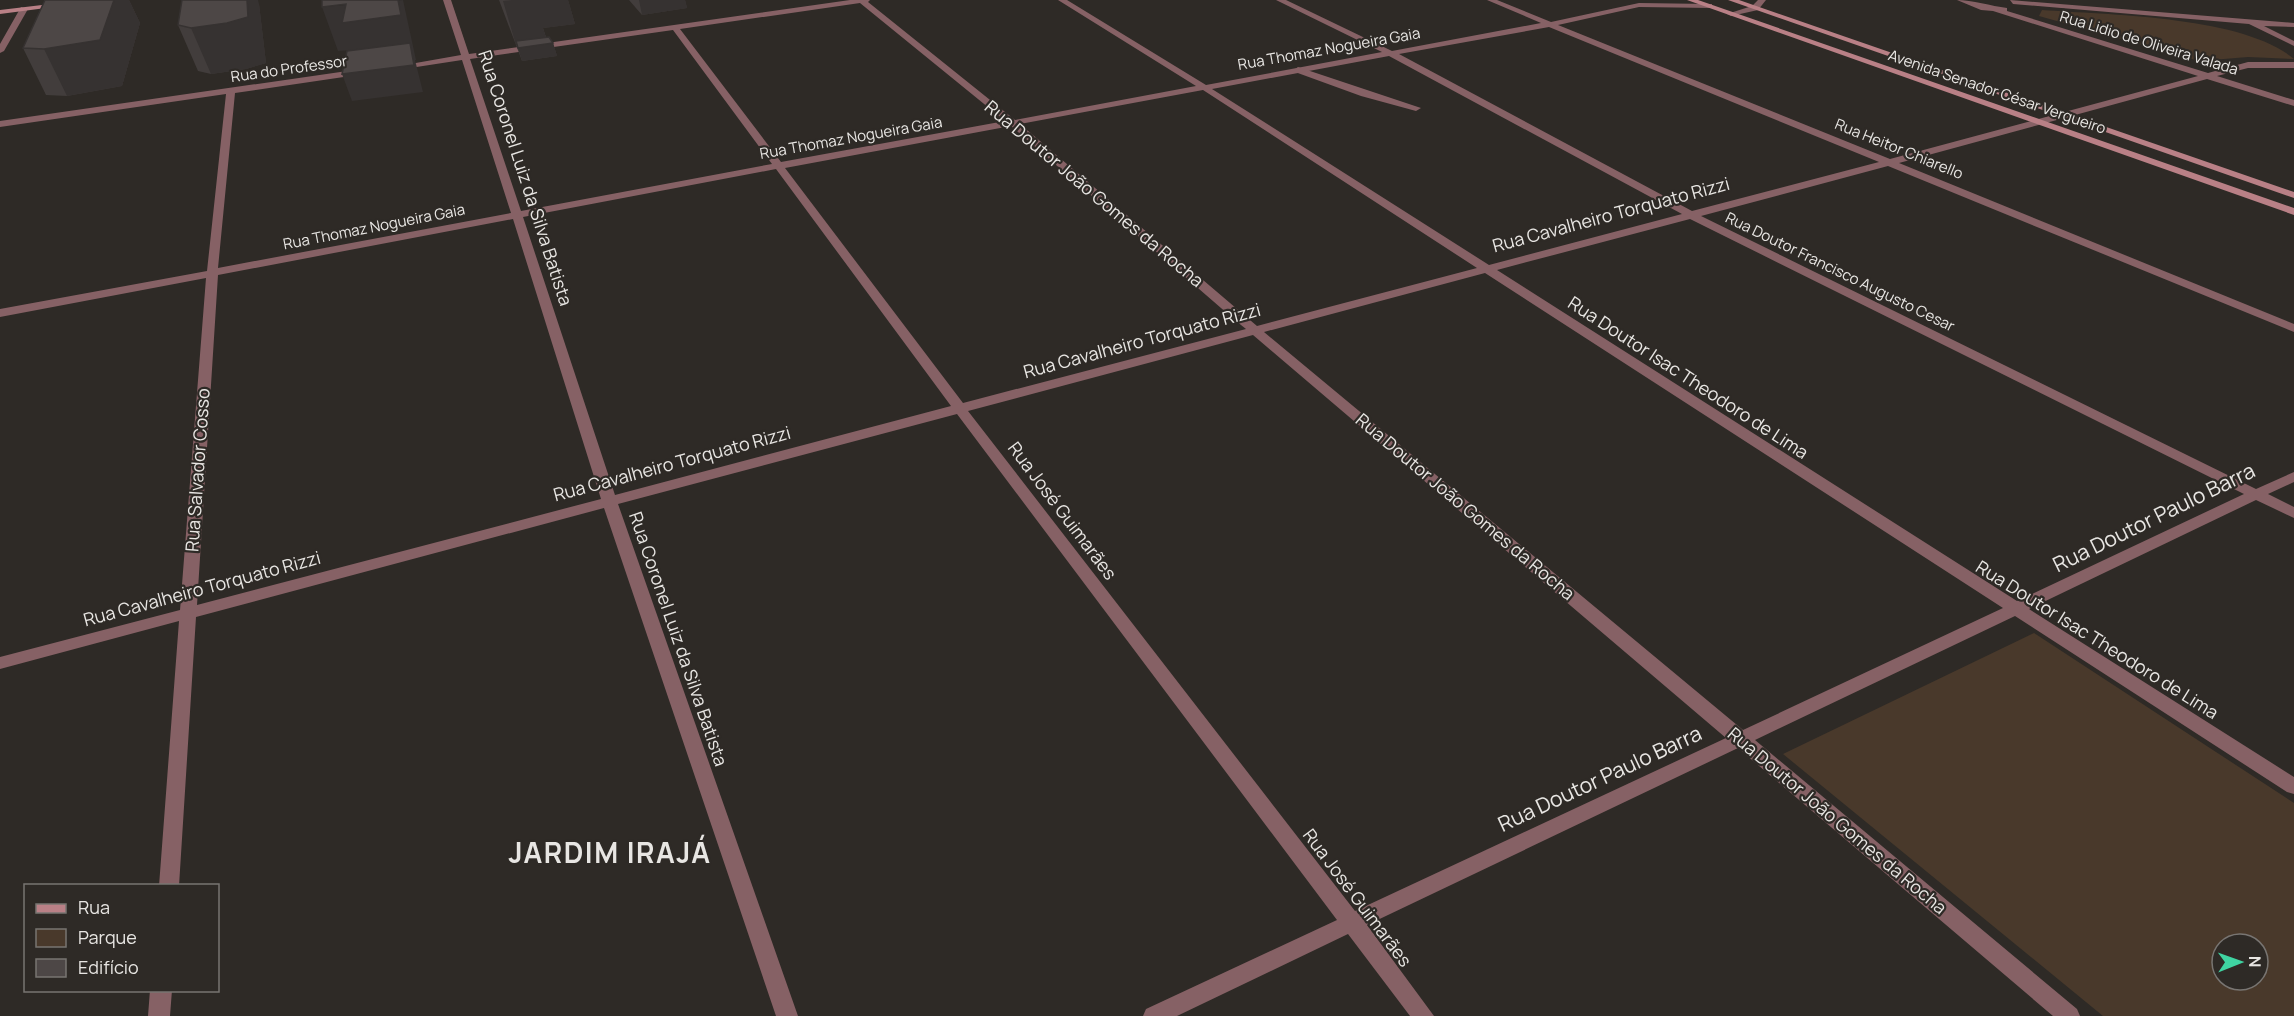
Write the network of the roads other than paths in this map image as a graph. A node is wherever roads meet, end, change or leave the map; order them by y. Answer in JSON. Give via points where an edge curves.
{"nodes":[{"id":1,"x":103,"y":0,"type":"edge"},
{"id":2,"x":447,"y":0,"type":"edge"},
{"id":3,"x":863,"y":0,"type":"edge"},
{"id":4,"x":1062,"y":0,"type":"edge"},
{"id":5,"x":1280,"y":0,"type":"edge"},
{"id":6,"x":1491,"y":0,"type":"edge"},
{"id":7,"x":1691,"y":0,"type":"edge"},
{"id":8,"x":1732,"y":0,"type":"edge"},
{"id":9,"x":1762,"y":0,"type":"edge"},
{"id":10,"x":1961,"y":0,"type":"edge"},
{"id":11,"x":2010,"y":1,"type":"edge"},
{"id":12,"x":1709,"y":6,"type":"junction"},
{"id":13,"x":1755,"y":8,"type":"junction"},
{"id":14,"x":24,"y":9,"type":"junction"},
{"id":15,"x":1996,"y":10,"type":"junction"},
{"id":16,"x":0,"y":12,"type":"edge"},
{"id":17,"x":1731,"y":14,"type":"junction"},
{"id":18,"x":2251,"y":22,"type":"junction"},
{"id":19,"x":1550,"y":24,"type":"junction"},
{"id":20,"x":2294,"y":25,"type":"edge"},
{"id":21,"x":675,"y":27,"type":"junction"},
{"id":22,"x":2294,"y":44,"type":"edge"},
{"id":23,"x":0,"y":51,"type":"edge"},
{"id":24,"x":1390,"y":53,"type":"junction"},
{"id":25,"x":466,"y":57,"type":"junction"},
{"id":26,"x":2294,"y":65,"type":"edge"},
{"id":27,"x":384,"y":69,"type":"edge"},
{"id":28,"x":1298,"y":70,"type":"junction"},
{"id":29,"x":372,"y":71,"type":"edge"},
{"id":30,"x":2207,"y":76,"type":"junction"},
{"id":31,"x":1205,"y":88,"type":"junction"},
{"id":32,"x":231,"y":91,"type":"junction"},
{"id":33,"x":2294,"y":103,"type":"edge"},
{"id":34,"x":1416,"y":108,"type":"dead end"},
{"id":35,"x":2062,"y":115,"type":"junction"},
{"id":36,"x":2037,"y":122,"type":"junction"},
{"id":37,"x":1013,"y":123,"type":"junction"},
{"id":38,"x":0,"y":124,"type":"edge"},
{"id":39,"x":1891,"y":162,"type":"junction"},
{"id":40,"x":778,"y":166,"type":"junction"},
{"id":41,"x":2294,"y":195,"type":"edge"},
{"id":42,"x":2294,"y":212,"type":"edge"},
{"id":43,"x":1691,"y":215,"type":"junction"},
{"id":44,"x":516,"y":216,"type":"junction"},
{"id":45,"x":1484,"y":268,"type":"junction"},
{"id":46,"x":212,"y":273,"type":"junction"},
{"id":47,"x":0,"y":313,"type":"edge"},
{"id":48,"x":2294,"y":328,"type":"edge"},
{"id":49,"x":1256,"y":331,"type":"junction"},
{"id":50,"x":960,"y":409,"type":"junction"},
{"id":51,"x":2294,"y":476,"type":"edge"},
{"id":52,"x":2256,"y":494,"type":"junction"},
{"id":53,"x":609,"y":501,"type":"junction"},
{"id":54,"x":2294,"y":513,"type":"edge"},
{"id":55,"x":2015,"y":610,"type":"junction"},
{"id":56,"x":189,"y":613,"type":"junction"},
{"id":57,"x":0,"y":663,"type":"edge"},
{"id":58,"x":1739,"y":738,"type":"junction"},
{"id":59,"x":2294,"y":787,"type":"edge"},
{"id":60,"x":169,"y":884,"type":"edge"},
{"id":61,"x":1351,"y":922,"type":"junction"},
{"id":62,"x":161,"y":992,"type":"edge"},
{"id":63,"x":159,"y":1016,"type":"edge"},
{"id":64,"x":787,"y":1016,"type":"edge"},
{"id":65,"x":1154,"y":1016,"type":"edge"},
{"id":66,"x":1423,"y":1016,"type":"edge"},
{"id":67,"x":2068,"y":1016,"type":"edge"}],
"edges":[{"from":1,"to":14,"type":"street"},
{"from":2,"to":25,"type":"street","name":"Rua Coronel Luiz da Silva Batista"},
{"from":3,"to":21,"type":"street"},
{"from":3,"to":37,"type":"street","name":"Rua Doutor João Gomes da Rocha"},
{"from":4,"to":31,"type":"street","name":"Rua Doutor Isac Theodoro de Lima"},
{"from":5,"to":24,"type":"street","name":"Rua Doutor Francisco Augusto Cesar"},
{"from":6,"to":19,"type":"street","name":"Rua Heitor Chiarello"},
{"from":7,"to":12,"type":"street","name":"Avenida Senador César Vergueiro"},
{"from":8,"to":13,"type":"street","name":"Avenida Senador César Vergueiro"},
{"from":9,"to":13,"type":"street"},
{"from":10,"to":15,"type":"street","name":"Rua Lidio de Oliveira Valada"},
{"from":11,"to":15,"type":"street","via":[[2018,6]]},
{"from":11,"to":18,"type":"street"},
{"from":12,"to":17,"type":"street","name":"Avenida Senador César Vergueiro"},
{"from":12,"to":19,"type":"street","name":"Rua Thomaz Nogueira Gaia","via":[[1639,5]]},
{"from":13,"to":17,"type":"street"},
{"from":13,"to":35,"type":"street","name":"Avenida Senador César Vergueiro"},
{"from":14,"to":16,"type":"street"},
{"from":14,"to":23,"type":"street"},
{"from":15,"to":30,"type":"street","name":"Rua Lidio de Oliveira Valada"},
{"from":17,"to":36,"type":"street","name":"Avenida Senador César Vergueiro"},
{"from":18,"to":20,"type":"street"},
{"from":18,"to":22,"type":"street"},
{"from":19,"to":24,"type":"street","name":"Rua Thomaz Nogueira Gaia"},
{"from":19,"to":39,"type":"street","name":"Rua Heitor Chiarello"},
{"from":21,"to":25,"type":"street"},
{"from":21,"to":40,"type":"street","name":"Rua José Guimarães"},
{"from":24,"to":28,"type":"street","name":"Rua Thomaz Nogueira Gaia"},
{"from":24,"to":43,"type":"street","name":"Rua Doutor Francisco Augusto Cesar"},
{"from":25,"to":27,"type":"street"},
{"from":25,"to":44,"type":"street","name":"Rua Coronel Luiz da Silva Batista"},
{"from":26,"to":30,"type":"street","name":"Rua Cavalheiro Torquato Rizzi","via":[[2248,65]]},
{"from":28,"to":31,"type":"street","name":"Rua Thomaz Nogueira Gaia"},
{"from":28,"to":34,"type":"street"},
{"from":29,"to":32,"type":"street","name":"Rua do Professor"},
{"from":30,"to":33,"type":"street","name":"Rua Lidio de Oliveira Valada"},
{"from":30,"to":35,"type":"street","name":"Rua Cavalheiro Torquato Rizzi"},
{"from":31,"to":37,"type":"street","name":"Rua Thomaz Nogueira Gaia"},
{"from":31,"to":45,"type":"street","name":"Rua Doutor Isac Theodoro de Lima"},
{"from":32,"to":38,"type":"street","name":"Rua do Professor"},
{"from":32,"to":46,"type":"street","name":"Rua Salvador Cosso"},
{"from":35,"to":36,"type":"street","name":"Rua Cavalheiro Torquato Rizzi"},
{"from":35,"to":41,"type":"street","name":"Avenida Senador César Vergueiro"},
{"from":36,"to":39,"type":"street","name":"Rua Cavalheiro Torquato Rizzi"},
{"from":36,"to":42,"type":"street","name":"Avenida Senador César Vergueiro"},
{"from":37,"to":40,"type":"street","name":"Rua Thomaz Nogueira Gaia"},
{"from":37,"to":49,"type":"street","name":"Rua Doutor João Gomes da Rocha"},
{"from":39,"to":43,"type":"street","name":"Rua Cavalheiro Torquato Rizzi"},
{"from":39,"to":48,"type":"street","name":"Rua Heitor Chiarello"},
{"from":40,"to":44,"type":"street","name":"Rua Thomaz Nogueira Gaia"},
{"from":40,"to":50,"type":"street","name":"Rua José Guimarães"},
{"from":43,"to":45,"type":"street","name":"Rua Cavalheiro Torquato Rizzi"},
{"from":43,"to":52,"type":"street","name":"Rua Doutor Francisco Augusto Cesar"},
{"from":44,"to":46,"type":"street","name":"Rua Thomaz Nogueira Gaia"},
{"from":44,"to":53,"type":"street","name":"Rua Coronel Luiz da Silva Batista"},
{"from":45,"to":49,"type":"street","name":"Rua Cavalheiro Torquato Rizzi"},
{"from":45,"to":55,"type":"street","name":"Rua Doutor Isac Theodoro de Lima"},
{"from":46,"to":47,"type":"street","name":"Rua Thomaz Nogueira Gaia"},
{"from":46,"to":56,"type":"street","name":"Rua Salvador Cosso"},
{"from":49,"to":50,"type":"street","name":"Rua Cavalheiro Torquato Rizzi"},
{"from":49,"to":58,"type":"street","name":"Rua Doutor João Gomes da Rocha"},
{"from":50,"to":53,"type":"street","name":"Rua Cavalheiro Torquato Rizzi"},
{"from":50,"to":61,"type":"street","name":"Rua José Guimarães"},
{"from":51,"to":52,"type":"street","name":"Rua Doutor Paulo Barra"},
{"from":52,"to":54,"type":"street","name":"Rua Doutor Francisco Augusto Cesar"},
{"from":52,"to":55,"type":"street","name":"Rua Doutor Paulo Barra"},
{"from":53,"to":56,"type":"street","name":"Rua Cavalheiro Torquato Rizzi"},
{"from":53,"to":64,"type":"street","name":"Rua Coronel Luiz da Silva Batista"},
{"from":55,"to":58,"type":"street","name":"Rua Doutor Paulo Barra"},
{"from":55,"to":59,"type":"street","name":"Rua Doutor Isac Theodoro de Lima"},
{"from":56,"to":57,"type":"street","name":"Rua Cavalheiro Torquato Rizzi"},
{"from":56,"to":60,"type":"street","name":"Rua Salvador Cosso"},
{"from":58,"to":61,"type":"street","name":"Rua Doutor Paulo Barra"},
{"from":58,"to":67,"type":"street","name":"Rua Doutor João Gomes da Rocha"},
{"from":61,"to":65,"type":"street","name":"Rua Doutor Paulo Barra"},
{"from":61,"to":66,"type":"street","name":"Rua José Guimarães"},
{"from":62,"to":63,"type":"street"}]}
